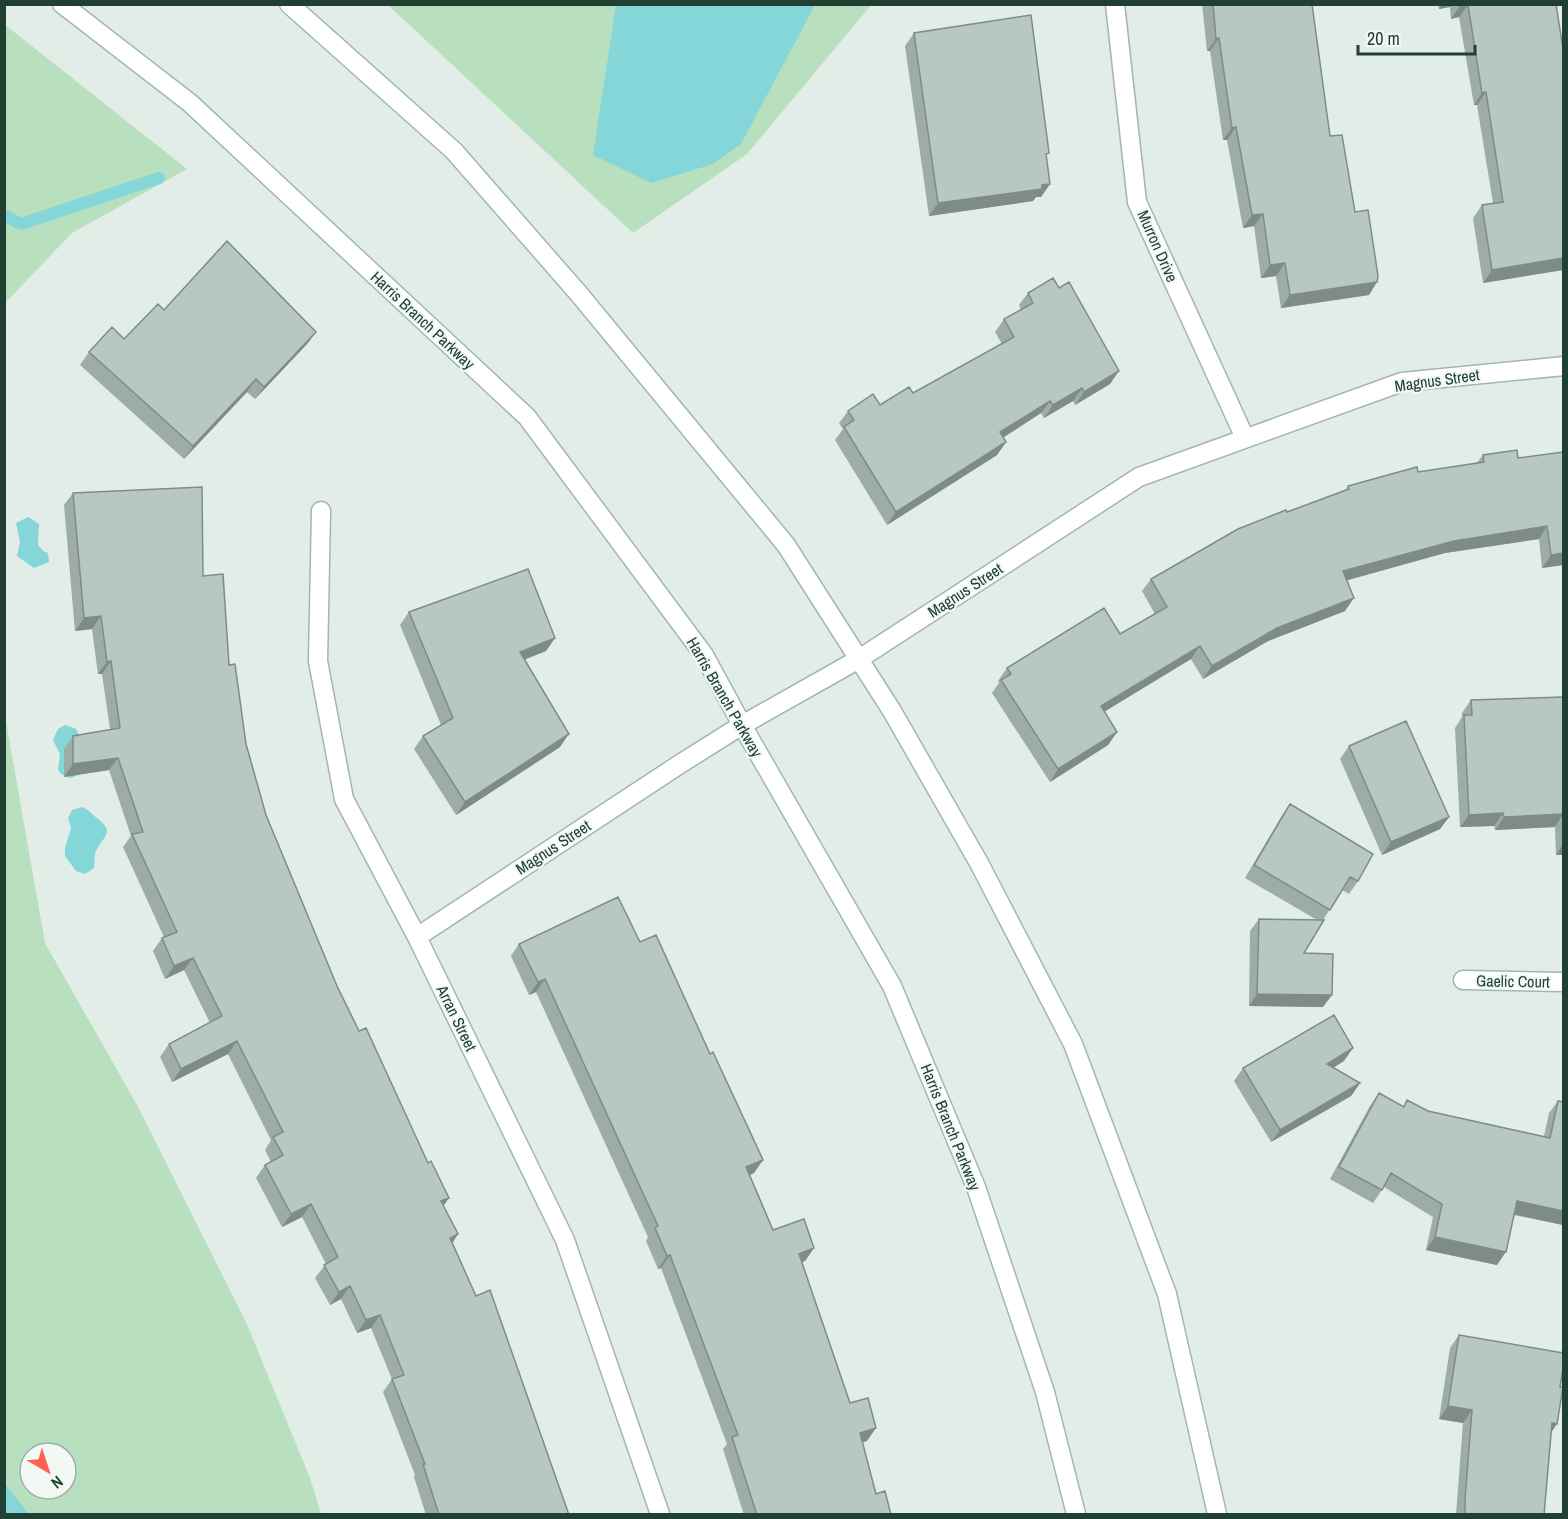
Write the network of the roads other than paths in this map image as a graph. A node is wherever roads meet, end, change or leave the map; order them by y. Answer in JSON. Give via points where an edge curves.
{"nodes":[{"id":1,"x":62,"y":4,"type":"edge"},
{"id":2,"x":289,"y":4,"type":"edge"},
{"id":3,"x":1115,"y":4,"type":"edge"},
{"id":4,"x":1563,"y":366,"type":"edge"},
{"id":5,"x":1245,"y":438,"type":"junction"},
{"id":6,"x":321,"y":511,"type":"dead end"},
{"id":7,"x":859,"y":658,"type":"junction"},
{"id":8,"x":742,"y":725,"type":"junction"},
{"id":9,"x":417,"y":937,"type":"junction"},
{"id":10,"x":1463,"y":980,"type":"dead end"},
{"id":11,"x":1563,"y":982,"type":"edge"},
{"id":12,"x":660,"y":1515,"type":"edge"},
{"id":13,"x":1076,"y":1515,"type":"edge"},
{"id":14,"x":1217,"y":1515,"type":"edge"}],
"edges":[{"from":1,"to":8,"type":"main road","name":"Harris Branch Parkway","via":[[190,103],[527,417],[704,655]]},
{"from":2,"to":7,"type":"main road","via":[[454,151],[572,285],[786,545]]},
{"from":3,"to":5,"type":"main road","name":"Murron Drive","via":[[1137,202]]},
{"from":4,"to":5,"type":"main road","name":"Magnus Street","via":[[1402,382]]},
{"from":5,"to":7,"type":"main road","name":"Magnus Street","via":[[1139,477]]},
{"from":6,"to":9,"type":"main road","name":"Arran Street","via":[[318,661],[344,799]]},
{"from":7,"to":8,"type":"main road","name":"Magnus Street"},
{"from":7,"to":14,"type":"main road","via":[[979,863],[1073,1044],[1167,1294]]},
{"from":8,"to":9,"type":"main road","name":"Magnus Street"},
{"from":8,"to":13,"type":"main road","name":"Harris Branch Parkway","via":[[897,996],[980,1198],[1045,1392]]},
{"from":9,"to":12,"type":"main road","name":"Arran Street","via":[[565,1240]]},
{"from":10,"to":11,"type":"main road","name":"Gaelic Court"}]}
